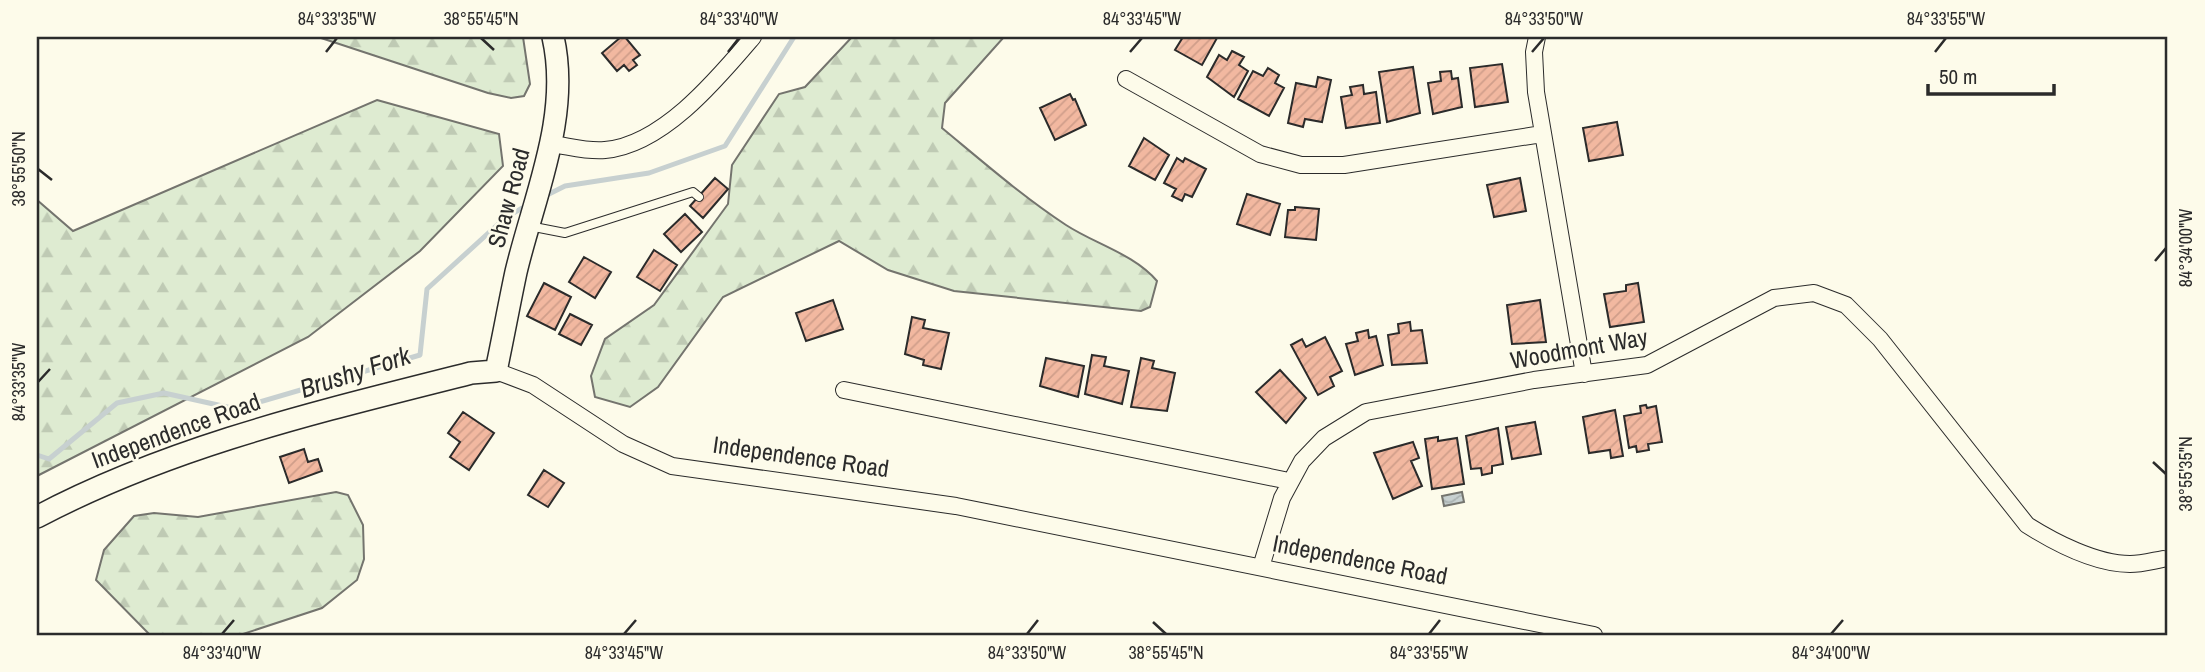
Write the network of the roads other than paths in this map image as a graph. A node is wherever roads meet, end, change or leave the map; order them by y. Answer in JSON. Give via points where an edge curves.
{"nodes":[{"id":1,"x":553,"y":37,"type":"edge"},
{"id":2,"x":753,"y":37,"type":"edge"},
{"id":3,"x":1537,"y":37,"type":"edge"},
{"id":4,"x":1126,"y":79,"type":"dead end"},
{"id":5,"x":1542,"y":134,"type":"junction"},
{"id":6,"x":552,"y":144,"type":"junction"},
{"id":7,"x":699,"y":197,"type":"dead end"},
{"id":8,"x":529,"y":226,"type":"junction"},
{"id":9,"x":496,"y":371,"type":"junction"},
{"id":10,"x":1584,"y":374,"type":"junction"},
{"id":11,"x":844,"y":390,"type":"dead end"},
{"id":12,"x":1289,"y":481,"type":"junction"},
{"id":13,"x":37,"y":517,"type":"edge"},
{"id":14,"x":2163,"y":559,"type":"dead end"},
{"id":15,"x":1261,"y":567,"type":"junction"},
{"id":16,"x":1594,"y":635,"type":"edge"}],
"edges":[{"from":1,"to":6,"type":"main road","name":"Shaw Road","via":[[558,79]]},
{"from":2,"to":6,"type":"street","via":[[699,96],[651,133],[605,150]]},
{"from":3,"to":5,"type":"street","via":[[1534,73]]},
{"from":4,"to":5,"type":"street","via":[[1260,154],[1301,165],[1344,165]]},
{"from":5,"to":10,"type":"street"},
{"from":6,"to":8,"type":"main road","name":"Shaw Road"},
{"from":7,"to":8,"type":"lane","via":[[693,192],[565,233]]},
{"from":8,"to":9,"type":"main road","name":"Shaw Road"},
{"from":9,"to":13,"type":"main road","name":"Independence Road","via":[[471,373],[210,442],[85,492]]},
{"from":9,"to":15,"type":"street","name":"Independence Road","via":[[533,385],[623,444],[672,466],[956,506]]},
{"from":10,"to":12,"type":"street","name":"Woodmont Way","via":[[1366,412],[1324,438]]},
{"from":10,"to":14,"type":"street","name":"Woodmont Way","via":[[1647,365],[1774,298],[1814,293],[1846,305],[1880,340],[2027,525],[2059,545],[2092,555],[2128,564]]},
{"from":11,"to":12,"type":"street"},
{"from":12,"to":15,"type":"street","name":"Woodmont Way"},
{"from":15,"to":16,"type":"street","name":"Independence Road"}]}
